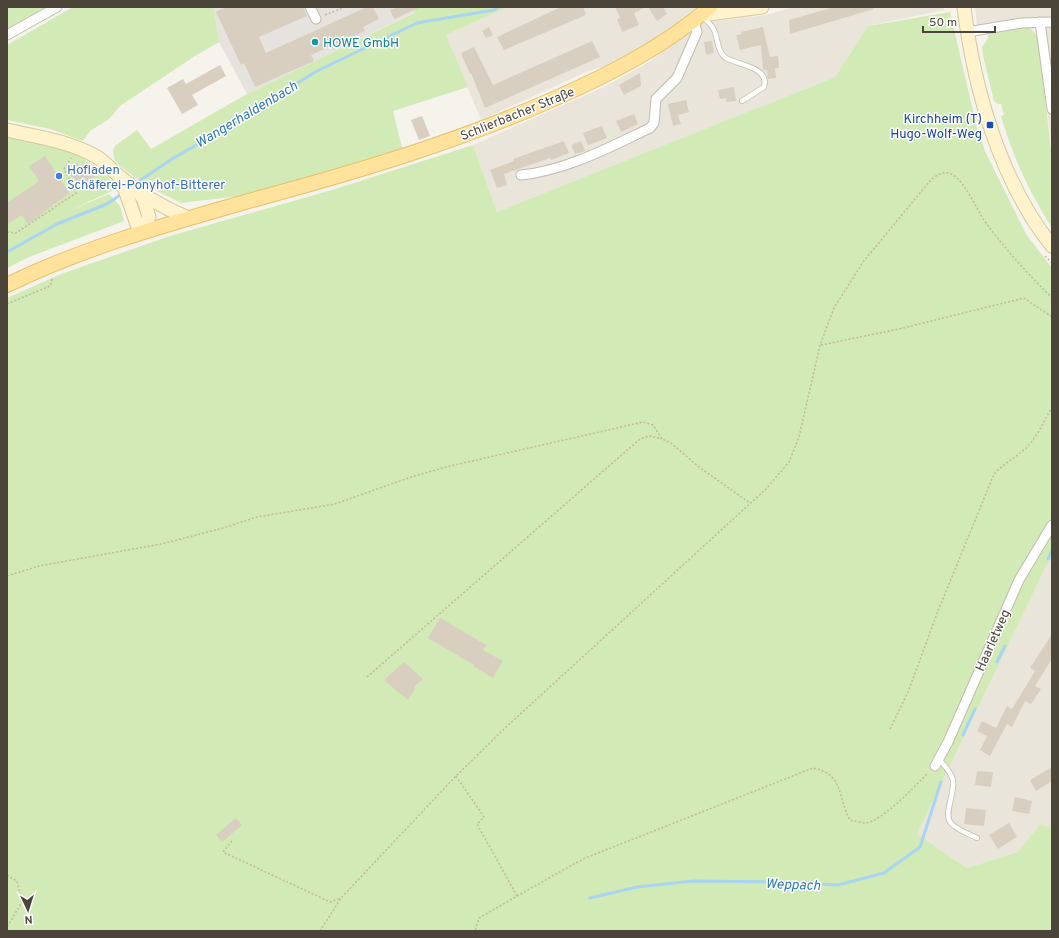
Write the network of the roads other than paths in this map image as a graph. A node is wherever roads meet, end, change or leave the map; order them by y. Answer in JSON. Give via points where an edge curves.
{"nodes":[{"id":1,"x":57,"y":7,"type":"edge"},
{"id":2,"x":310,"y":7,"type":"edge"},
{"id":3,"x":762,"y":7,"type":"edge"},
{"id":4,"x":964,"y":7,"type":"edge"},
{"id":5,"x":702,"y":14,"type":"edge"},
{"id":6,"x":316,"y":19,"type":"road end"},
{"id":7,"x":1040,"y":22,"type":"junction"},
{"id":8,"x":1052,"y":22,"type":"edge"},
{"id":9,"x":967,"y":32,"type":"junction"},
{"id":10,"x":7,"y":35,"type":"edge"},
{"id":11,"x":742,"y":101,"type":"dead end"},
{"id":12,"x":1052,"y":109,"type":"edge"},
{"id":13,"x":7,"y":130,"type":"edge"},
{"id":14,"x":521,"y":175,"type":"dead end"},
{"id":15,"x":121,"y":178,"type":"junction"},
{"id":16,"x":147,"y":199,"type":"junction"},
{"id":17,"x":188,"y":218,"type":"junction"},
{"id":18,"x":140,"y":232,"type":"junction"},
{"id":19,"x":1052,"y":246,"type":"edge"},
{"id":20,"x":7,"y":285,"type":"edge"},
{"id":21,"x":1052,"y":525,"type":"edge"},
{"id":22,"x":937,"y":762,"type":"joint"},
{"id":23,"x":977,"y":838,"type":"dead end"}],
"edges":[{"from":1,"to":10,"type":"street"},
{"from":2,"to":6,"type":"street"},
{"from":3,"to":5,"type":"main road"},
{"from":4,"to":9,"type":"main road"},
{"from":5,"to":11,"type":"lane","via":[[713,28],[725,57],[759,72],[763,77],[764,87]]},
{"from":5,"to":14,"type":"street","via":[[698,32],[677,78],[656,99],[654,123],[650,128],[572,162],[536,174]]},
{"from":5,"to":17,"type":"main road","name":"Schlierbacher Straße","via":[[618,69],[532,109],[437,146]]},
{"from":7,"to":8,"type":"street"},
{"from":7,"to":9,"type":"street"},
{"from":7,"to":12,"type":"street"},
{"from":9,"to":19,"type":"main road","via":[[990,125],[1005,167],[1024,206]]},
{"from":13,"to":15,"type":"main road","via":[[78,148],[98,158]]},
{"from":15,"to":16,"type":"main road"},
{"from":15,"to":18,"type":"main road"},
{"from":16,"to":17,"type":"main road"},
{"from":16,"to":18,"type":"main road","via":[[149,217]]},
{"from":17,"to":18,"type":"main road","name":"Schlierbacher Straße"},
{"from":18,"to":20,"type":"main road","name":"Schlierbacher Straße","via":[[59,260]]},
{"from":21,"to":22,"type":"street","name":"Haarletweg","via":[[1019,580]]},
{"from":22,"to":23,"type":"lane","via":[[951,775],[953,781],[947,814],[950,822]]}]}
